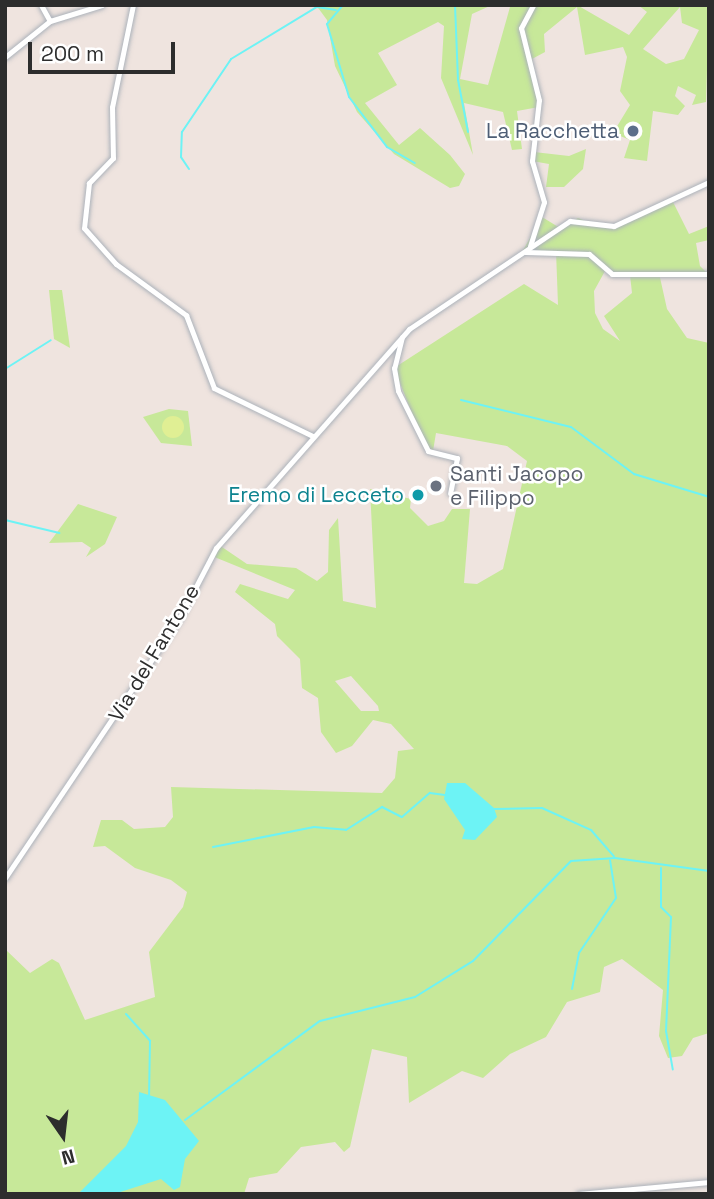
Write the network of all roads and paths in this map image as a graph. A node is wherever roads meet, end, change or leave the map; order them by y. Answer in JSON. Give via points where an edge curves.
{"nodes":[{"id":1,"x":41,"y":5,"type":"edge"},
{"id":2,"x":102,"y":5,"type":"edge"},
{"id":3,"x":134,"y":5,"type":"edge"},
{"id":4,"x":533,"y":5,"type":"edge"},
{"id":5,"x":50,"y":21,"type":"junction"},
{"id":6,"x":5,"y":57,"type":"edge"},
{"id":7,"x":709,"y":182,"type":"edge"},
{"id":8,"x":530,"y":246,"type":"junction"},
{"id":9,"x":522,"y":252,"type":"junction"},
{"id":10,"x":709,"y":274,"type":"edge"},
{"id":11,"x":401,"y":337,"type":"junction"},
{"id":12,"x":313,"y":436,"type":"junction"},
{"id":13,"x":450,"y":493,"type":"dead end"},
{"id":14,"x":5,"y":878,"type":"edge"},
{"id":15,"x":709,"y":1182,"type":"edge"},
{"id":16,"x":578,"y":1194,"type":"edge"}],
"edges":[{"from":1,"to":5,"type":"street"},
{"from":2,"to":5,"type":"street"},
{"from":3,"to":12,"type":"street","via":[[113,107],[113,158],[89,183],[84,228],[116,264],[186,315],[214,388]]},
{"from":4,"to":8,"type":"street","via":[[522,27],[538,100],[532,161],[544,202]]},
{"from":5,"to":6,"type":"street"},
{"from":7,"to":8,"type":"street","name":"Via del Fantone","via":[[614,226],[578,218]]},
{"from":8,"to":9,"type":"street","name":"Via del Fantone"},
{"from":9,"to":10,"type":"street","via":[[589,254],[612,274]]},
{"from":9,"to":11,"type":"street","name":"Via del Fantone"},
{"from":11,"to":12,"type":"street","name":"Via del Fantone","via":[[360,391]]},
{"from":11,"to":13,"type":"street","via":[[394,368],[398,391],[428,451],[457,458]]},
{"from":12,"to":14,"type":"street","name":"Via del Fantone","via":[[216,548],[179,619]]},
{"from":15,"to":16,"type":"street"}]}
